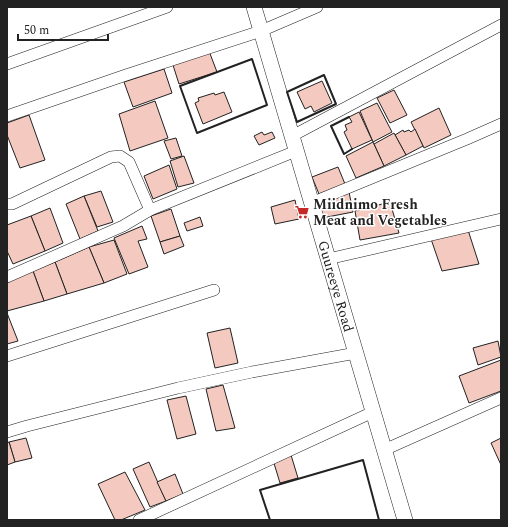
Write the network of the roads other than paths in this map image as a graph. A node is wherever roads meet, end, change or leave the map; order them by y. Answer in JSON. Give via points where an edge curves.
{"nodes":[{"id":1,"x":167,"y":7,"type":"edge"},
{"id":2,"x":254,"y":7,"type":"edge"},
{"id":3,"x":318,"y":7,"type":"edge"},
{"id":4,"x":501,"y":25,"type":"edge"},
{"id":5,"x":261,"y":31,"type":"junction"},
{"id":6,"x":7,"y":64,"type":"edge"},
{"id":7,"x":7,"y":116,"type":"edge"},
{"id":8,"x":501,"y":124,"type":"edge"},
{"id":9,"x":292,"y":136,"type":"junction"},
{"id":10,"x":296,"y":151,"type":"junction"},
{"id":11,"x":312,"y":203,"type":"junction"},
{"id":12,"x":7,"y":204,"type":"edge"},
{"id":13,"x":150,"y":210,"type":"junction"},
{"id":14,"x":501,"y":219,"type":"edge"},
{"id":15,"x":328,"y":259,"type":"junction"},
{"id":16,"x":7,"y":276,"type":"edge"},
{"id":17,"x":214,"y":290,"type":"dead end"},
{"id":18,"x":356,"y":353,"type":"junction"},
{"id":19,"x":7,"y":356,"type":"edge"},
{"id":20,"x":501,"y":398,"type":"edge"},
{"id":21,"x":373,"y":412,"type":"junction"},
{"id":22,"x":7,"y":432,"type":"edge"},
{"id":23,"x":384,"y":450,"type":"junction"},
{"id":24,"x":139,"y":520,"type":"edge"},
{"id":25,"x":405,"y":520,"type":"edge"}],
"edges":[{"from":1,"to":6,"type":"street"},
{"from":2,"to":5,"type":"street","name":"Guureeye Road"},
{"from":3,"to":5,"type":"street"},
{"from":4,"to":9,"type":"street"},
{"from":5,"to":7,"type":"street"},
{"from":5,"to":9,"type":"street","name":"Guureeye Road"},
{"from":8,"to":11,"type":"street"},
{"from":9,"to":10,"type":"street","name":"Guureeye Road"},
{"from":10,"to":11,"type":"street","name":"Guureeye Road"},
{"from":10,"to":13,"type":"street"},
{"from":11,"to":15,"type":"street","name":"Guureeye Road"},
{"from":12,"to":13,"type":"street","via":[[12,204],[111,157],[120,156],[129,162]]},
{"from":13,"to":16,"type":"street","via":[[123,226]]},
{"from":14,"to":15,"type":"street"},
{"from":15,"to":18,"type":"street","name":"Guureeye Road"},
{"from":17,"to":19,"type":"street"},
{"from":18,"to":21,"type":"street","name":"Guureeye Road"},
{"from":18,"to":22,"type":"street","via":[[186,386]]},
{"from":20,"to":23,"type":"street"},
{"from":21,"to":23,"type":"street","name":"Guureeye Road"},
{"from":21,"to":24,"type":"street"},
{"from":23,"to":25,"type":"street","name":"Guureeye Road"}]}
